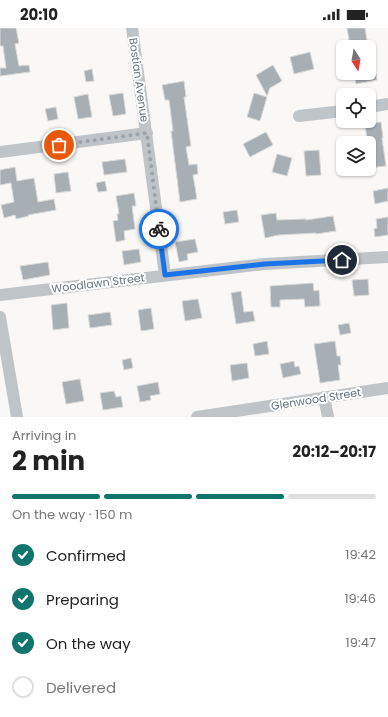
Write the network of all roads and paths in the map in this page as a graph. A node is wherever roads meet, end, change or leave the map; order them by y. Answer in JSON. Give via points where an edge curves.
{"nodes":[{"id":1,"x":132,"y":28,"type":"edge"},
{"id":2,"x":388,"y":104,"type":"edge"},
{"id":3,"x":376,"y":106,"type":"edge"},
{"id":4,"x":336,"y":112,"type":"edge"},
{"id":5,"x":299,"y":116,"type":"dead end"},
{"id":6,"x":147,"y":133,"type":"junction"},
{"id":7,"x":0,"y":152,"type":"edge"},
{"id":8,"x":388,"y":257,"type":"edge"},
{"id":9,"x":165,"y":275,"type":"junction"},
{"id":10,"x":0,"y":295,"type":"edge"},
{"id":11,"x":0,"y":316,"type":"edge"},
{"id":12,"x":388,"y":388,"type":"edge"},
{"id":13,"x":324,"y":397,"type":"junction"},
{"id":14,"x":18,"y":417,"type":"edge"},
{"id":15,"x":197,"y":417,"type":"edge"},
{"id":16,"x":328,"y":417,"type":"edge"}],
"edges":[{"from":1,"to":6,"type":"street","name":"Bostian Avenue"},
{"from":2,"to":3,"type":"street"},
{"from":4,"to":5,"type":"street"},
{"from":6,"to":7,"type":"street"},
{"from":6,"to":9,"type":"street","name":"Bostian Avenue"},
{"from":8,"to":9,"type":"street","name":"Woodlawn Street","via":[[265,264]]},
{"from":9,"to":10,"type":"street","name":"Woodlawn Street"},
{"from":11,"to":14,"type":"street"},
{"from":12,"to":13,"type":"street","name":"Glenwood Street"},
{"from":13,"to":15,"type":"street","name":"Glenwood Street"},
{"from":13,"to":16,"type":"street"}]}
